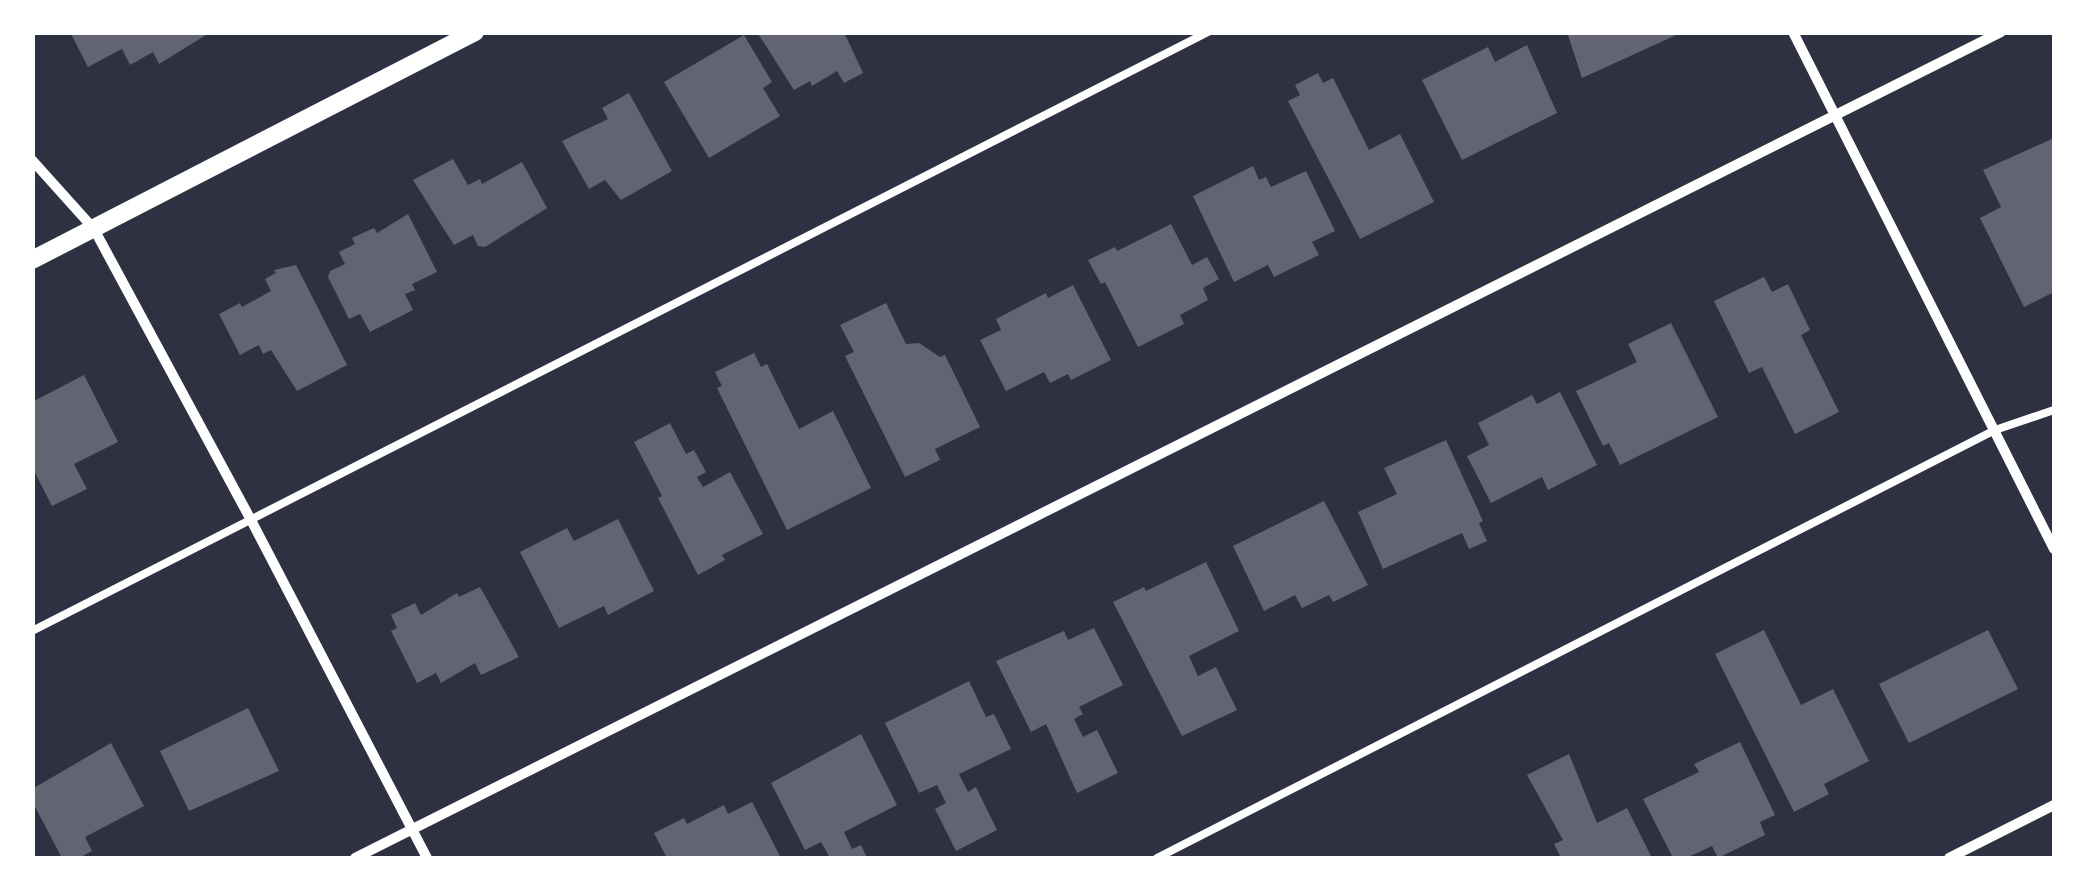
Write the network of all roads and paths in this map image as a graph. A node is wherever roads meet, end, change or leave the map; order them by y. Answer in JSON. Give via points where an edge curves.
{"nodes":[{"id":1,"x":475,"y":32,"type":"edge"},
{"id":2,"x":1208,"y":32,"type":"edge"},
{"id":3,"x":1793,"y":32,"type":"edge"},
{"id":4,"x":2001,"y":32,"type":"edge"},
{"id":5,"x":1836,"y":117,"type":"junction"},
{"id":6,"x":32,"y":160,"type":"edge"},
{"id":7,"x":94,"y":229,"type":"junction"},
{"id":8,"x":32,"y":260,"type":"edge"},
{"id":9,"x":2054,"y":410,"type":"edge"},
{"id":10,"x":1995,"y":430,"type":"junction"},
{"id":11,"x":251,"y":520,"type":"junction"},
{"id":12,"x":2054,"y":550,"type":"edge"},
{"id":13,"x":32,"y":630,"type":"edge"},
{"id":14,"x":2054,"y":805,"type":"edge"},
{"id":15,"x":412,"y":830,"type":"junction"},
{"id":16,"x":355,"y":858,"type":"edge"},
{"id":17,"x":427,"y":858,"type":"edge"},
{"id":18,"x":1156,"y":858,"type":"edge"},
{"id":19,"x":1949,"y":858,"type":"edge"}],
"edges":[{"from":1,"to":7,"type":"street"},
{"from":2,"to":11,"type":"lane"},
{"from":3,"to":5,"type":"street"},
{"from":4,"to":5,"type":"street"},
{"from":5,"to":10,"type":"street"},
{"from":5,"to":15,"type":"street"},
{"from":6,"to":7,"type":"street"},
{"from":7,"to":8,"type":"street"},
{"from":7,"to":11,"type":"street"},
{"from":9,"to":10,"type":"lane"},
{"from":10,"to":12,"type":"street"},
{"from":10,"to":18,"type":"lane"},
{"from":11,"to":13,"type":"lane"},
{"from":11,"to":15,"type":"street"},
{"from":14,"to":19,"type":"street"},
{"from":15,"to":16,"type":"street"},
{"from":15,"to":17,"type":"street"}]}
